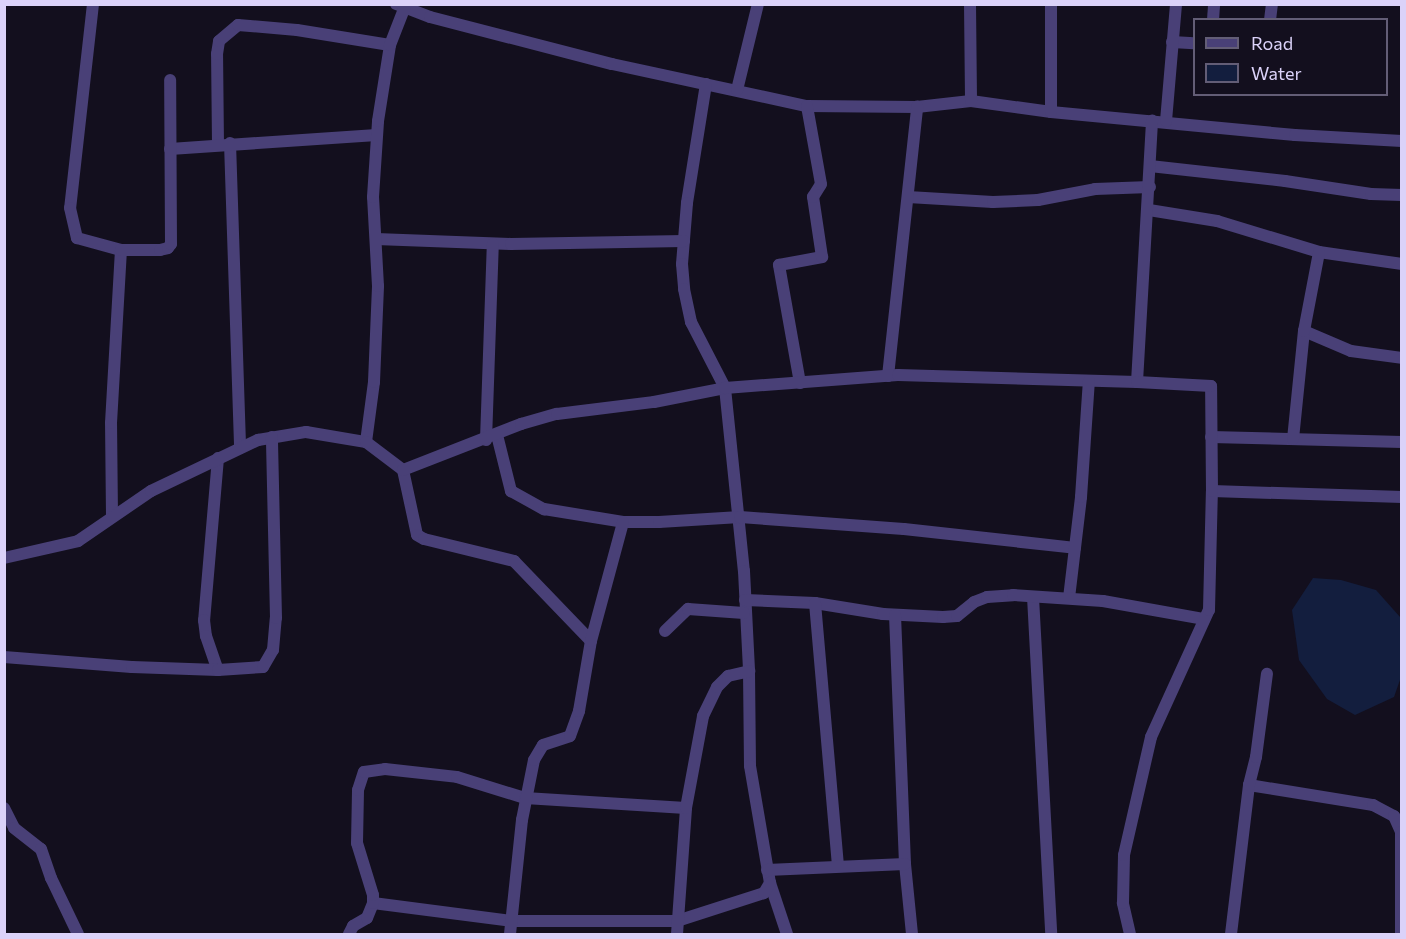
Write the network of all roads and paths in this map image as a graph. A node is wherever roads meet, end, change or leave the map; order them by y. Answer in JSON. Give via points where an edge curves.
{"nodes":[{"id":1,"x":93,"y":4,"type":"edge"},
{"id":2,"x":758,"y":4,"type":"edge"},
{"id":3,"x":970,"y":4,"type":"edge"},
{"id":4,"x":1051,"y":4,"type":"edge"},
{"id":5,"x":1176,"y":4,"type":"edge"},
{"id":6,"x":402,"y":6,"type":"edge"},
{"id":7,"x":1172,"y":42,"type":"junction"},
{"id":8,"x":1193,"y":43,"type":"edge"},
{"id":9,"x":390,"y":45,"type":"junction"},
{"id":10,"x":170,"y":80,"type":"dead end"},
{"id":11,"x":706,"y":84,"type":"junction"},
{"id":12,"x":737,"y":90,"type":"junction"},
{"id":13,"x":971,"y":101,"type":"junction"},
{"id":14,"x":807,"y":106,"type":"junction"},
{"id":15,"x":917,"y":107,"type":"junction"},
{"id":16,"x":1051,"y":112,"type":"junction"},
{"id":17,"x":1152,"y":120,"type":"junction"},
{"id":18,"x":1166,"y":121,"type":"junction"},
{"id":19,"x":377,"y":135,"type":"junction"},
{"id":20,"x":1401,"y":141,"type":"edge"},
{"id":21,"x":224,"y":144,"type":"junction"},
{"id":22,"x":170,"y":149,"type":"junction"},
{"id":23,"x":1150,"y":166,"type":"junction"},
{"id":24,"x":1150,"y":187,"type":"junction"},
{"id":25,"x":1401,"y":195,"type":"edge"},
{"id":26,"x":908,"y":197,"type":"junction"},
{"id":27,"x":1149,"y":210,"type":"junction"},
{"id":28,"x":376,"y":239,"type":"junction"},
{"id":29,"x":684,"y":241,"type":"junction"},
{"id":30,"x":493,"y":244,"type":"junction"},
{"id":31,"x":121,"y":250,"type":"junction"},
{"id":32,"x":1318,"y":252,"type":"junction"},
{"id":33,"x":1401,"y":264,"type":"edge"},
{"id":34,"x":1304,"y":331,"type":"junction"},
{"id":35,"x":1401,"y":358,"type":"edge"},
{"id":36,"x":888,"y":376,"type":"junction"},
{"id":37,"x":1089,"y":381,"type":"junction"},
{"id":38,"x":1137,"y":382,"type":"junction"},
{"id":39,"x":800,"y":383,"type":"junction"},
{"id":40,"x":725,"y":388,"type":"junction"},
{"id":41,"x":272,"y":437,"type":"junction"},
{"id":42,"x":492,"y":437,"type":"junction"},
{"id":43,"x":1211,"y":437,"type":"junction"},
{"id":44,"x":1293,"y":439,"type":"junction"},
{"id":45,"x":366,"y":442,"type":"junction"},
{"id":46,"x":1401,"y":442,"type":"edge"},
{"id":47,"x":240,"y":448,"type":"junction"},
{"id":48,"x":218,"y":458,"type":"junction"},
{"id":49,"x":404,"y":470,"type":"junction"},
{"id":50,"x":1212,"y":491,"type":"junction"},
{"id":51,"x":1401,"y":497,"type":"edge"},
{"id":52,"x":112,"y":516,"type":"junction"},
{"id":53,"x":740,"y":517,"type":"junction"},
{"id":54,"x":623,"y":522,"type":"junction"},
{"id":55,"x":1075,"y":548,"type":"junction"},
{"id":56,"x":4,"y":558,"type":"edge"},
{"id":57,"x":1033,"y":597,"type":"junction"},
{"id":58,"x":1069,"y":598,"type":"junction"},
{"id":59,"x":745,"y":600,"type":"junction"},
{"id":60,"x":815,"y":603,"type":"junction"},
{"id":61,"x":744,"y":613,"type":"junction"},
{"id":62,"x":895,"y":615,"type":"junction"},
{"id":63,"x":1204,"y":620,"type":"junction"},
{"id":64,"x":665,"y":631,"type":"dead end"},
{"id":65,"x":591,"y":641,"type":"junction"},
{"id":66,"x":4,"y":657,"type":"edge"},
{"id":67,"x":218,"y":669,"type":"junction"},
{"id":68,"x":749,"y":671,"type":"junction"},
{"id":69,"x":1267,"y":674,"type":"dead end"},
{"id":70,"x":1249,"y":785,"type":"junction"},
{"id":71,"x":525,"y":798,"type":"junction"},
{"id":72,"x":4,"y":808,"type":"edge"},
{"id":73,"x":686,"y":808,"type":"junction"},
{"id":74,"x":905,"y":864,"type":"junction"},
{"id":75,"x":838,"y":865,"type":"junction"},
{"id":76,"x":767,"y":870,"type":"junction"},
{"id":77,"x":770,"y":883,"type":"junction"},
{"id":78,"x":373,"y":903,"type":"junction"},
{"id":79,"x":511,"y":921,"type":"junction"},
{"id":80,"x":677,"y":921,"type":"junction"},
{"id":81,"x":78,"y":934,"type":"edge"},
{"id":82,"x":349,"y":934,"type":"edge"},
{"id":83,"x":510,"y":934,"type":"edge"},
{"id":84,"x":677,"y":934,"type":"edge"},
{"id":85,"x":787,"y":934,"type":"edge"},
{"id":86,"x":912,"y":934,"type":"edge"},
{"id":87,"x":1051,"y":934,"type":"edge"},
{"id":88,"x":1131,"y":934,"type":"edge"},
{"id":89,"x":1231,"y":934,"type":"edge"},
{"id":90,"x":1401,"y":934,"type":"edge"}],
"edges":[{"from":1,"to":31,"type":"street","via":[[70,208],[78,238]]},
{"from":2,"to":12,"type":"street"},
{"from":3,"to":13,"type":"street"},
{"from":4,"to":16,"type":"street"},
{"from":5,"to":7,"type":"street"},
{"from":6,"to":9,"type":"street"},
{"from":6,"to":11,"type":"street","via":[[430,17],[612,64]]},
{"from":7,"to":8,"type":"street"},
{"from":7,"to":18,"type":"street"},
{"from":9,"to":19,"type":"street"},
{"from":9,"to":21,"type":"street","via":[[238,25],[219,41],[217,54]]},
{"from":10,"to":22,"type":"street"},
{"from":11,"to":12,"type":"street"},
{"from":11,"to":29,"type":"street"},
{"from":12,"to":14,"type":"street"},
{"from":13,"to":15,"type":"street"},
{"from":13,"to":16,"type":"street"},
{"from":14,"to":15,"type":"street"},
{"from":14,"to":39,"type":"street","via":[[821,184],[813,197],[822,257],[779,265]]},
{"from":15,"to":26,"type":"street"},
{"from":16,"to":17,"type":"street"},
{"from":17,"to":18,"type":"street"},
{"from":17,"to":23,"type":"street"},
{"from":18,"to":20,"type":"street","via":[[1295,135]]},
{"from":19,"to":21,"type":"street"},
{"from":19,"to":28,"type":"street","via":[[373,197]]},
{"from":21,"to":22,"type":"street"},
{"from":21,"to":47,"type":"street"},
{"from":22,"to":31,"type":"street","via":[[171,244],[160,250]]},
{"from":23,"to":24,"type":"street"},
{"from":23,"to":25,"type":"street"},
{"from":24,"to":26,"type":"street","via":[[1095,189],[1038,200],[993,202]]},
{"from":24,"to":27,"type":"street"},
{"from":26,"to":36,"type":"street"},
{"from":27,"to":32,"type":"street","via":[[1216,221]]},
{"from":27,"to":38,"type":"street"},
{"from":28,"to":30,"type":"street"},
{"from":28,"to":45,"type":"street","via":[[375,370]]},
{"from":29,"to":30,"type":"street"},
{"from":29,"to":40,"type":"street","via":[[684,280],[691,322]]},
{"from":30,"to":42,"type":"street"},
{"from":31,"to":52,"type":"street","via":[[111,423]]},
{"from":32,"to":33,"type":"street"},
{"from":32,"to":34,"type":"street"},
{"from":34,"to":35,"type":"street","via":[[1351,351]]},
{"from":34,"to":44,"type":"street"},
{"from":36,"to":37,"type":"street"},
{"from":36,"to":39,"type":"street"},
{"from":37,"to":38,"type":"street"},
{"from":37,"to":55,"type":"street"},
{"from":38,"to":43,"type":"street","via":[[1211,386]]},
{"from":39,"to":40,"type":"street"},
{"from":40,"to":42,"type":"street","via":[[557,414]]},
{"from":40,"to":53,"type":"street"},
{"from":41,"to":45,"type":"street","via":[[306,432]]},
{"from":41,"to":47,"type":"street"},
{"from":41,"to":67,"type":"street","via":[[276,618],[273,650],[263,667]]},
{"from":42,"to":49,"type":"street"},
{"from":42,"to":54,"type":"street","via":[[511,491],[523,499],[544,508]]},
{"from":43,"to":44,"type":"street"},
{"from":43,"to":50,"type":"street"},
{"from":44,"to":46,"type":"street"},
{"from":45,"to":49,"type":"street"},
{"from":47,"to":48,"type":"street"},
{"from":48,"to":52,"type":"street","via":[[151,491]]},
{"from":48,"to":67,"type":"street","via":[[204,620]]},
{"from":49,"to":65,"type":"street","via":[[417,535],[514,561]]},
{"from":50,"to":51,"type":"street"},
{"from":50,"to":63,"type":"street","via":[[1209,610]]},
{"from":52,"to":56,"type":"street","via":[[78,541]]},
{"from":53,"to":54,"type":"street"},
{"from":53,"to":55,"type":"street","via":[[904,529]]},
{"from":53,"to":59,"type":"street"},
{"from":54,"to":65,"type":"street"},
{"from":55,"to":58,"type":"street"},
{"from":57,"to":58,"type":"street"},
{"from":57,"to":62,"type":"street","via":[[987,597],[957,616]]},
{"from":57,"to":87,"type":"street"},
{"from":58,"to":63,"type":"street"},
{"from":59,"to":60,"type":"street"},
{"from":59,"to":61,"type":"street"},
{"from":60,"to":62,"type":"street"},
{"from":60,"to":75,"type":"street"},
{"from":61,"to":64,"type":"street","via":[[688,609]]},
{"from":61,"to":68,"type":"street"},
{"from":62,"to":74,"type":"street"},
{"from":63,"to":88,"type":"street","via":[[1151,737],[1124,855],[1123,903]]},
{"from":65,"to":71,"type":"street","via":[[579,711],[570,736],[543,745],[534,760]]},
{"from":66,"to":67,"type":"street"},
{"from":68,"to":73,"type":"street","via":[[728,676],[717,687],[703,716]]},
{"from":68,"to":76,"type":"street","via":[[750,766]]},
{"from":69,"to":70,"type":"street"},
{"from":70,"to":89,"type":"street"},
{"from":70,"to":90,"type":"street","via":[[1373,805],[1394,816],[1401,832]]},
{"from":71,"to":73,"type":"street"},
{"from":71,"to":78,"type":"street","via":[[457,777],[385,769],[364,772],[358,790],[357,843]]},
{"from":71,"to":79,"type":"street"},
{"from":72,"to":81,"type":"street","via":[[14,828],[41,849]]},
{"from":73,"to":80,"type":"street"},
{"from":74,"to":75,"type":"street"},
{"from":74,"to":86,"type":"street"},
{"from":75,"to":76,"type":"street"},
{"from":76,"to":77,"type":"street"},
{"from":77,"to":80,"type":"street","via":[[764,894]]},
{"from":77,"to":85,"type":"street"},
{"from":78,"to":79,"type":"street"},
{"from":78,"to":82,"type":"street","via":[[367,918],[353,926]]},
{"from":79,"to":80,"type":"street"},
{"from":79,"to":83,"type":"street"},
{"from":80,"to":84,"type":"street"}]}
